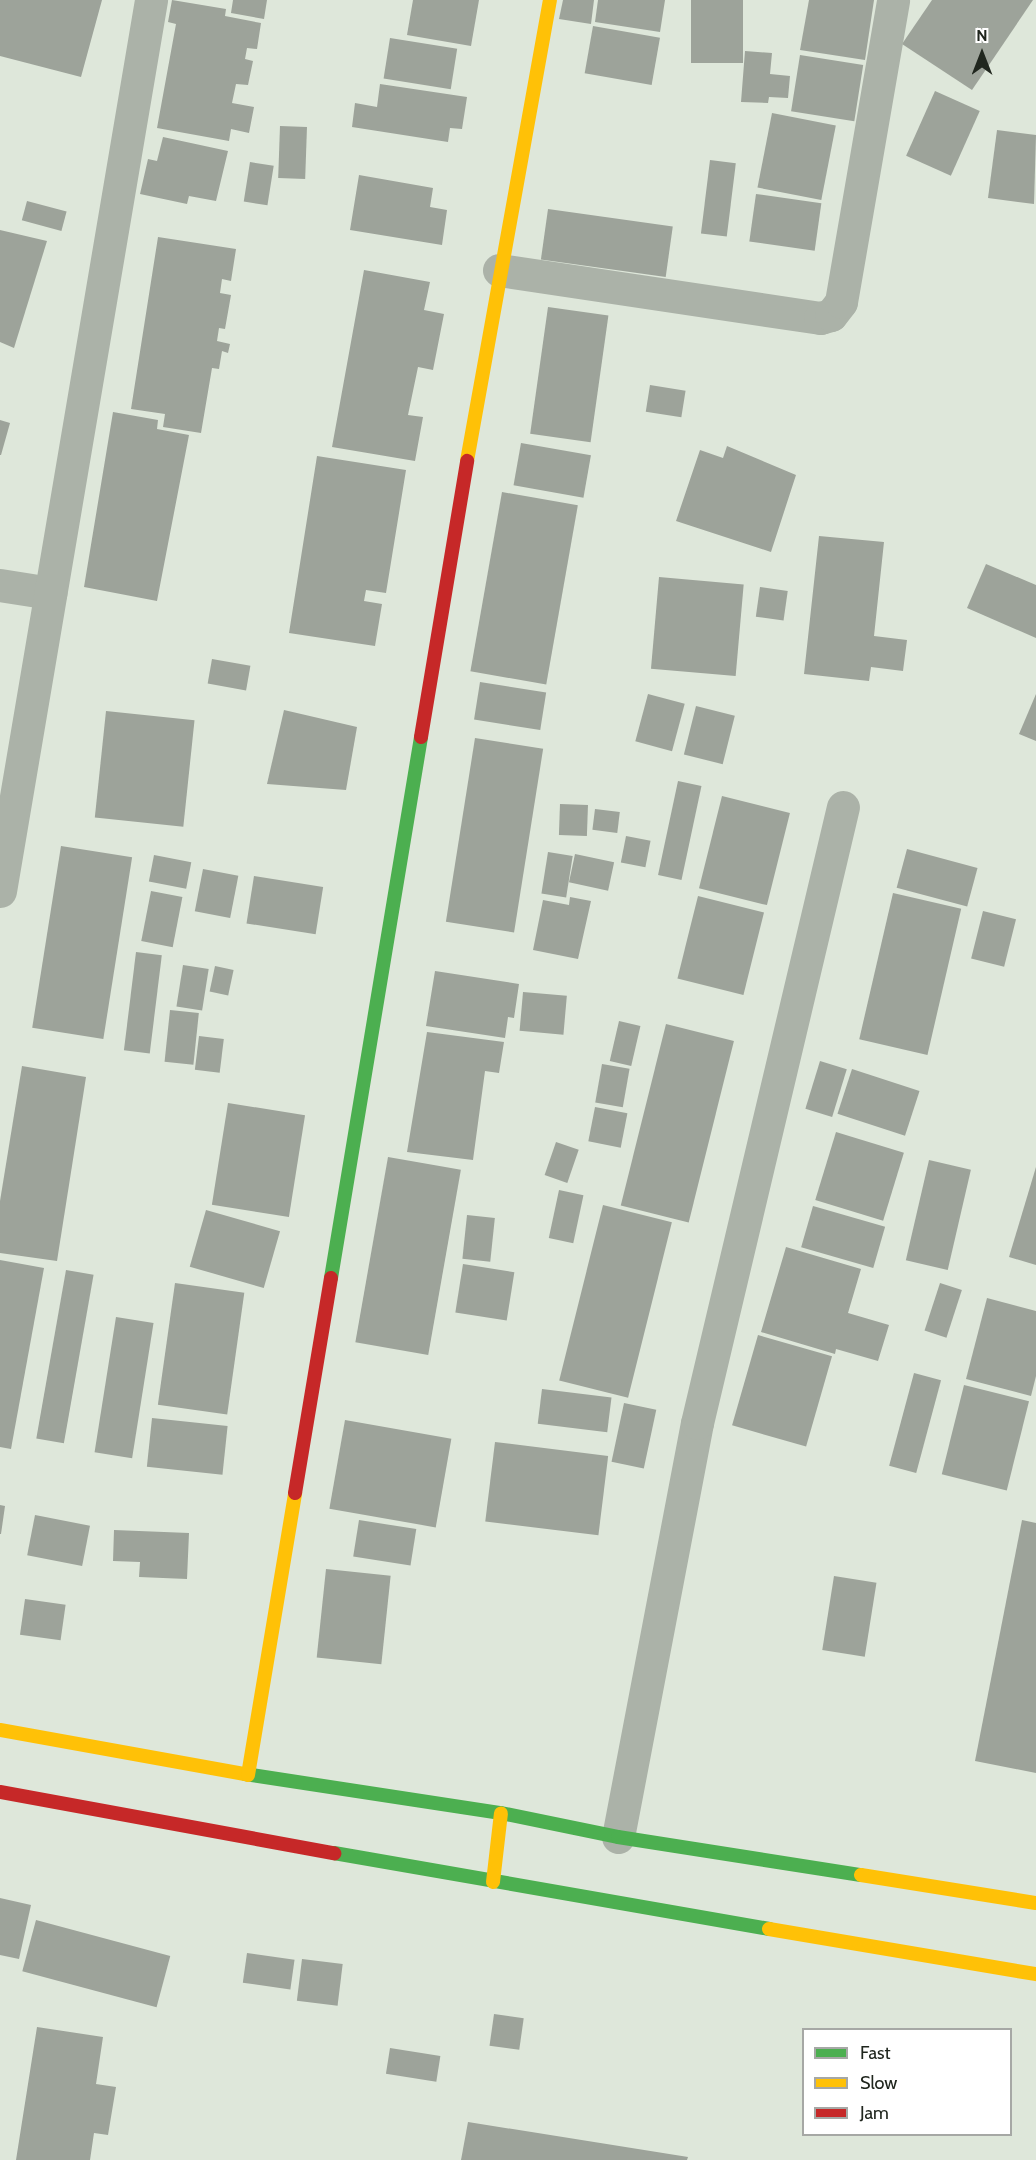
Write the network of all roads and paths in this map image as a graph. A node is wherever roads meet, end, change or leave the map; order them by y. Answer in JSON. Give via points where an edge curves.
{"nodes":[{"id":1,"x":152,"y":0,"type":"edge"},
{"id":2,"x":550,"y":0,"type":"edge"},
{"id":3,"x":893,"y":0,"type":"edge"},
{"id":4,"x":499,"y":270,"type":"junction"},
{"id":5,"x":0,"y":585,"type":"edge"},
{"id":6,"x":50,"y":593,"type":"junction"},
{"id":7,"x":843,"y":807,"type":"dead end"},
{"id":8,"x":0,"y":891,"type":"edge"},
{"id":9,"x":0,"y":1730,"type":"edge"},
{"id":10,"x":248,"y":1775,"type":"junction"},
{"id":11,"x":0,"y":1792,"type":"edge"},
{"id":12,"x":501,"y":1813,"type":"junction"},
{"id":13,"x":618,"y":1837,"type":"junction"},
{"id":14,"x":493,"y":1882,"type":"junction"},
{"id":15,"x":1036,"y":1903,"type":"edge"},
{"id":16,"x":1036,"y":1974,"type":"edge"}],
"edges":[{"from":1,"to":6,"type":"street"},
{"from":2,"to":4,"type":"main road"},
{"from":3,"to":4,"type":"street","via":[[841,302],[831,315],[820,318]]},
{"from":4,"to":10,"type":"main road"},
{"from":5,"to":6,"type":"street"},
{"from":6,"to":8,"type":"street"},
{"from":7,"to":13,"type":"street","via":[[697,1423]]},
{"from":9,"to":10,"type":"main road"},
{"from":10,"to":12,"type":"main road"},
{"from":11,"to":14,"type":"main road"},
{"from":12,"to":13,"type":"main road"},
{"from":12,"to":14,"type":"main road"},
{"from":13,"to":15,"type":"main road"},
{"from":14,"to":16,"type":"main road"}]}
